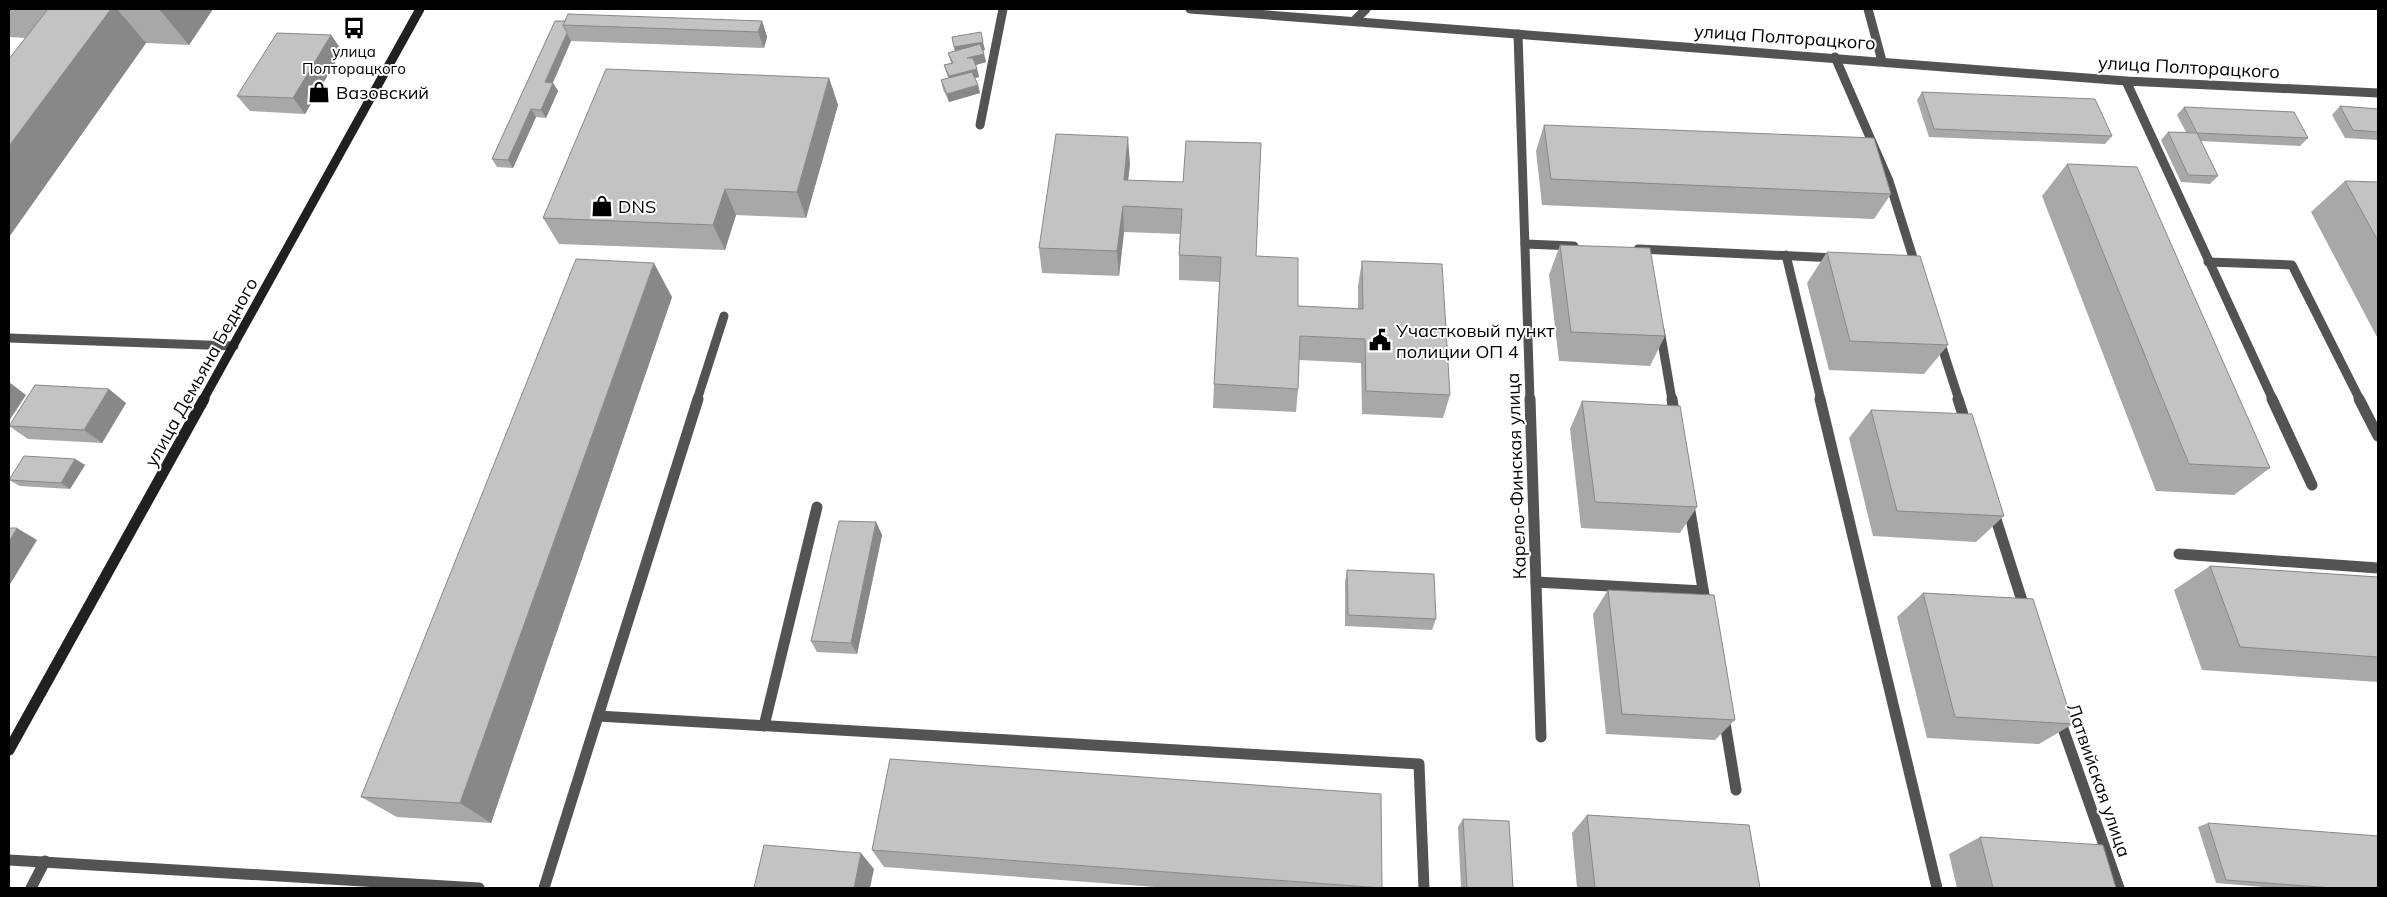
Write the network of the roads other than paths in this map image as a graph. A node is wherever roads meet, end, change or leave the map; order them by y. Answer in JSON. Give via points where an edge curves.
{"nodes":[{"id":1,"x":420,"y":9,"type":"edge"},
{"id":2,"x":1003,"y":9,"type":"edge"},
{"id":3,"x":1190,"y":9,"type":"edge"},
{"id":4,"x":1366,"y":9,"type":"edge"},
{"id":5,"x":1868,"y":9,"type":"edge"},
{"id":6,"x":1354,"y":21,"type":"junction"},
{"id":7,"x":1518,"y":34,"type":"junction"},
{"id":8,"x":1835,"y":57,"type":"junction"},
{"id":9,"x":1882,"y":61,"type":"junction"},
{"id":10,"x":2126,"y":81,"type":"junction"},
{"id":11,"x":2378,"y":93,"type":"edge"},
{"id":12,"x":980,"y":125,"type":"dead end"},
{"id":13,"x":1525,"y":244,"type":"junction"},
{"id":14,"x":1581,"y":246,"type":"edge"},
{"id":15,"x":1628,"y":248,"type":"edge"},
{"id":16,"x":1786,"y":255,"type":"junction"},
{"id":17,"x":1845,"y":258,"type":"edge"},
{"id":18,"x":2208,"y":262,"type":"junction"},
{"id":19,"x":1920,"y":280,"type":"edge"},
{"id":20,"x":724,"y":316,"type":"dead end"},
{"id":21,"x":1658,"y":318,"type":"edge"},
{"id":22,"x":1936,"y":327,"type":"edge"},
{"id":23,"x":9,"y":338,"type":"edge"},
{"id":24,"x":234,"y":346,"type":"junction"},
{"id":25,"x":1677,"y":435,"type":"edge"},
{"id":26,"x":2378,"y":436,"type":"edge"},
{"id":27,"x":1972,"y":441,"type":"edge"},
{"id":28,"x":2312,"y":485,"type":"dead end"},
{"id":29,"x":1687,"y":493,"type":"edge"},
{"id":30,"x":1990,"y":498,"type":"edge"},
{"id":31,"x":817,"y":507,"type":"dead end"},
{"id":32,"x":2179,"y":554,"type":"dead end"},
{"id":33,"x":2378,"y":568,"type":"edge"},
{"id":34,"x":1536,"y":582,"type":"junction"},
{"id":35,"x":1703,"y":591,"type":"junction"},
{"id":36,"x":1708,"y":619,"type":"edge"},
{"id":37,"x":2029,"y":620,"type":"edge"},
{"id":38,"x":1722,"y":705,"type":"edge"},
{"id":39,"x":2056,"y":706,"type":"edge"},
{"id":40,"x":598,"y":716,"type":"junction"},
{"id":41,"x":764,"y":726,"type":"junction"},
{"id":42,"x":1541,"y":737,"type":"dead end"},
{"id":43,"x":9,"y":750,"type":"edge"},
{"id":44,"x":1736,"y":790,"type":"dead end"},
{"id":45,"x":9,"y":860,"type":"edge"},
{"id":46,"x":45,"y":862,"type":"junction"},
{"id":47,"x":31,"y":888,"type":"edge"},
{"id":48,"x":479,"y":888,"type":"edge"},
{"id":49,"x":544,"y":888,"type":"edge"},
{"id":50,"x":1424,"y":888,"type":"edge"},
{"id":51,"x":1937,"y":888,"type":"edge"},
{"id":52,"x":2120,"y":888,"type":"edge"}],
"edges":[{"from":1,"to":24,"type":"main road","name":"улица Демьяна Бедного"},
{"from":2,"to":12,"type":"street"},
{"from":3,"to":6,"type":"street","name":"улица Полторацкого"},
{"from":4,"to":6,"type":"street"},
{"from":5,"to":9,"type":"street"},
{"from":6,"to":7,"type":"street","name":"улица Полторацкого"},
{"from":7,"to":8,"type":"street","name":"улица Полторацкого"},
{"from":7,"to":13,"type":"street","name":"Карело-Финская улица"},
{"from":8,"to":9,"type":"street","name":"улица Полторацкого"},
{"from":8,"to":19,"type":"street","via":[[1889,181],[1910,261]]},
{"from":9,"to":10,"type":"street","name":"улица Полторацкого"},
{"from":10,"to":11,"type":"street","name":"улица Полторацкого"},
{"from":10,"to":18,"type":"street"},
{"from":13,"to":14,"type":"street"},
{"from":13,"to":34,"type":"street","name":"Карело-Финская улица"},
{"from":15,"to":16,"type":"street","via":[[1647,254]]},
{"from":16,"to":17,"type":"street"},
{"from":16,"to":51,"type":"street"},
{"from":18,"to":26,"type":"street","via":[[2292,265]]},
{"from":18,"to":28,"type":"street"},
{"from":20,"to":40,"type":"street"},
{"from":21,"to":25,"type":"street"},
{"from":22,"to":27,"type":"street"},
{"from":23,"to":24,"type":"street"},
{"from":24,"to":43,"type":"main road","name":"улица Демьяна Бедного"},
{"from":29,"to":35,"type":"street"},
{"from":30,"to":37,"type":"street"},
{"from":31,"to":41,"type":"street"},
{"from":32,"to":33,"type":"street"},
{"from":34,"to":35,"type":"street"},
{"from":34,"to":42,"type":"street","name":"Карело-Финская улица"},
{"from":35,"to":36,"type":"street"},
{"from":38,"to":44,"type":"street"},
{"from":39,"to":52,"type":"street","name":"Латвийская улица"},
{"from":40,"to":41,"type":"street"},
{"from":40,"to":49,"type":"street"},
{"from":41,"to":50,"type":"street","via":[[1420,764]]},
{"from":45,"to":46,"type":"street"},
{"from":46,"to":47,"type":"street"},
{"from":46,"to":48,"type":"street"}]}
